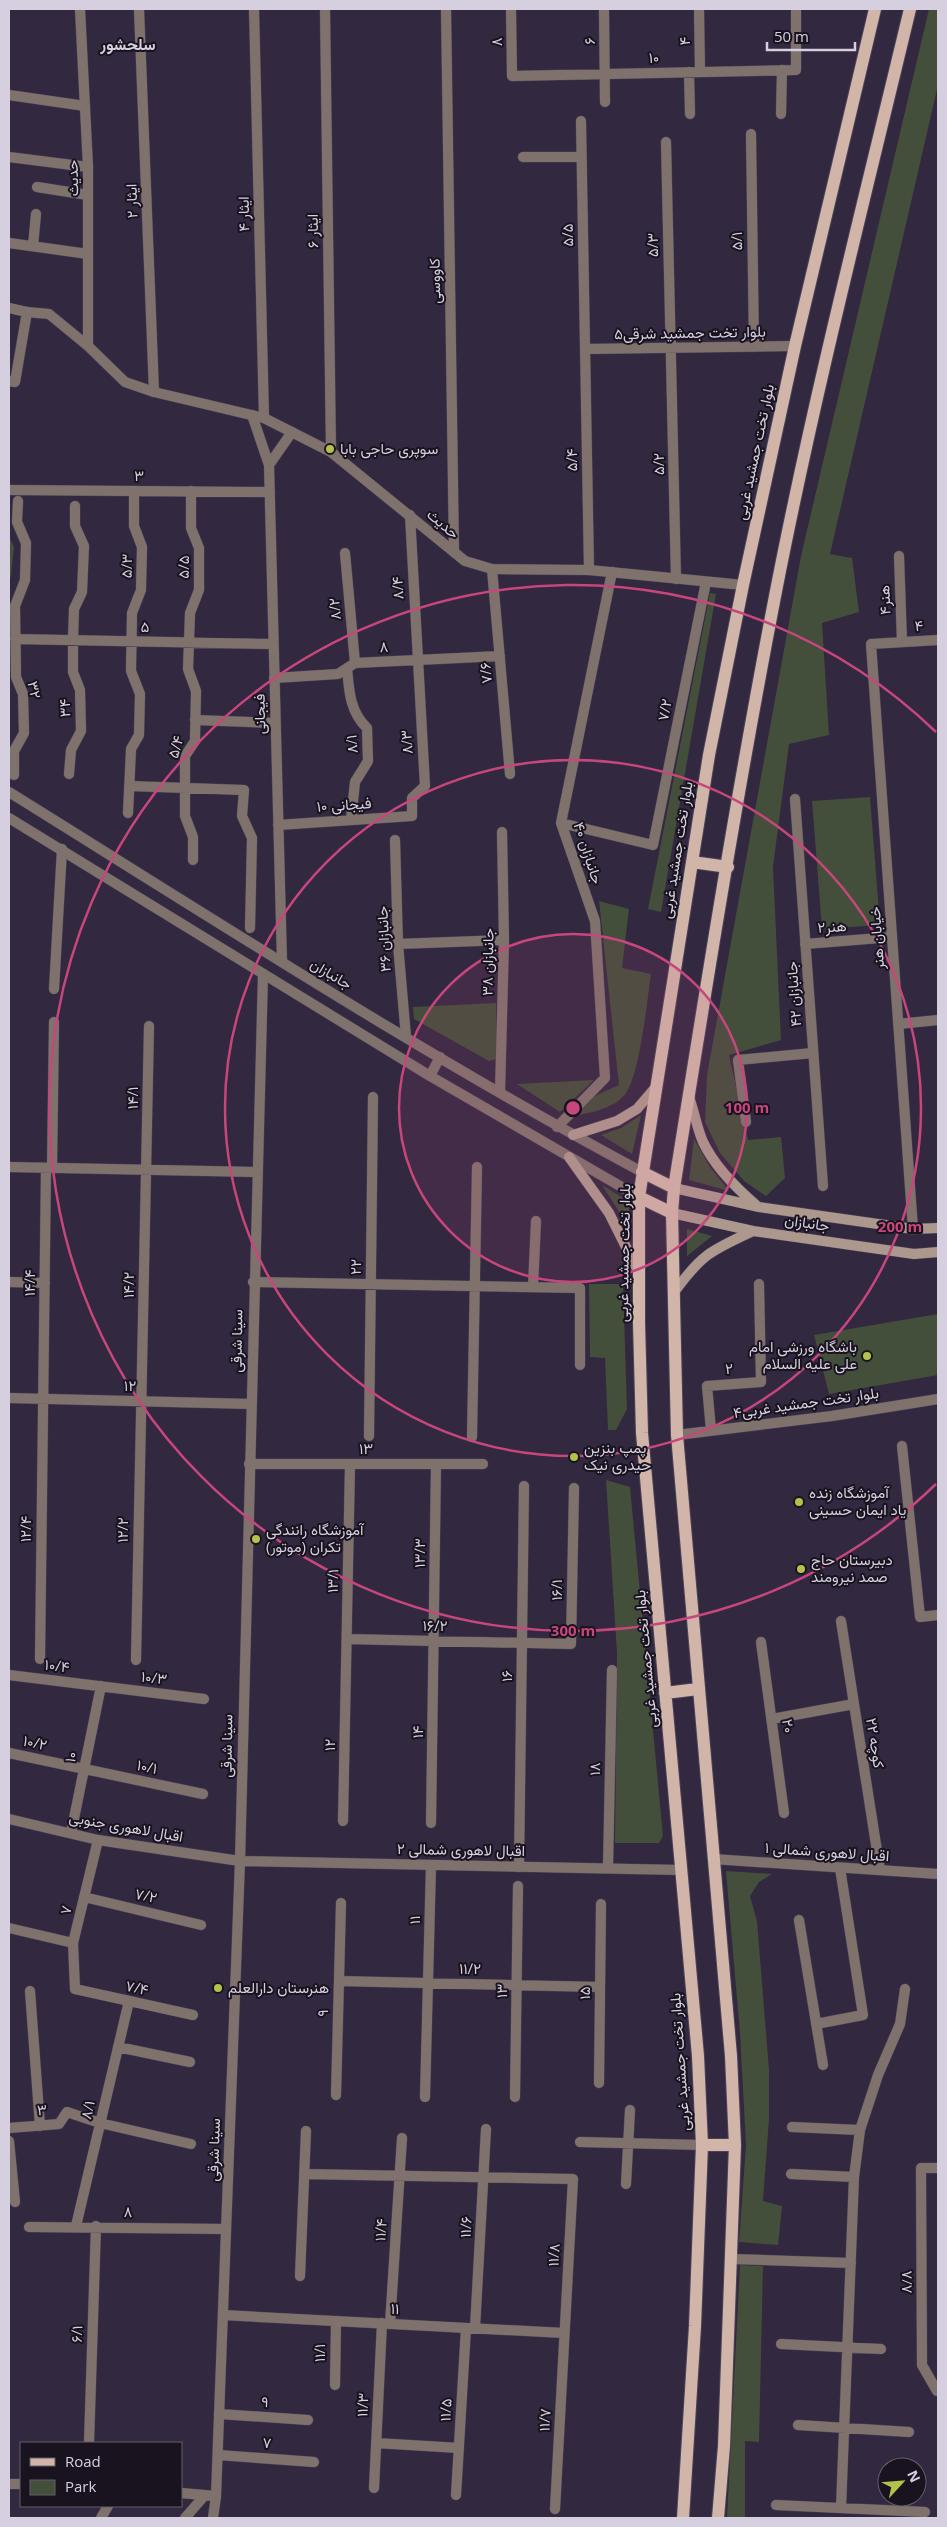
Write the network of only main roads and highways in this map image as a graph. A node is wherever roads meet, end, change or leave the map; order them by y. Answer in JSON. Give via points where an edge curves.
{"nodes":[{"id":1,"x":875,"y":9,"type":"edge"},
{"id":2,"x":910,"y":9,"type":"edge"},
{"id":3,"x":692,"y":862,"type":"junction"},
{"id":4,"x":728,"y":867,"type":"junction"},
{"id":5,"x":655,"y":1088,"type":"junction"},
{"id":6,"x":689,"y":1095,"type":"junction"},
{"id":7,"x":573,"y":1135,"type":"road end"},
{"id":8,"x":568,"y":1157,"type":"road end"},
{"id":9,"x":642,"y":1172,"type":"junction"},
{"id":10,"x":674,"y":1188,"type":"junction"},
{"id":11,"x":639,"y":1197,"type":"junction"},
{"id":12,"x":759,"y":1207,"type":"junction"},
{"id":13,"x":672,"y":1213,"type":"junction"},
{"id":14,"x":938,"y":1228,"type":"edge"},
{"id":15,"x":753,"y":1231,"type":"junction"},
{"id":16,"x":938,"y":1252,"type":"edge"},
{"id":17,"x":639,"y":1272,"type":"junction"},
{"id":18,"x":675,"y":1291,"type":"junction"},
{"id":19,"x":698,"y":1689,"type":"junction"},
{"id":20,"x":665,"y":1693,"type":"junction"},
{"id":21,"x":702,"y":2145,"type":"junction"},
{"id":22,"x":735,"y":2145,"type":"junction"},
{"id":23,"x":683,"y":2518,"type":"edge"},
{"id":24,"x":718,"y":2518,"type":"edge"}],
"edges":[{"from":1,"to":3,"type":"main road","name":"بلوار تخت جمشید غربی","via":[[742,586]]},
{"from":2,"to":4,"type":"main road","via":[[829,347],[778,582],[744,761]]},
{"from":3,"to":4,"type":"main road"},
{"from":3,"to":5,"type":"main road","name":"بلوار تخت جمشید غربی"},
{"from":4,"to":6,"type":"main road"},
{"from":5,"to":7,"type":"main road","via":[[637,1110],[616,1121]]},
{"from":5,"to":9,"type":"main road","name":"بلوار تخت جمشید غربی"},
{"from":6,"to":10,"type":"main road"},
{"from":6,"to":12,"type":"main road","via":[[703,1141],[718,1166],[738,1190]]},
{"from":8,"to":17,"type":"main road","via":[[609,1212]]},
{"from":9,"to":10,"type":"main road"},
{"from":9,"to":11,"type":"main road","name":"بلوار تخت جمشید غربی"},
{"from":10,"to":12,"type":"main road","name":"جانبازان"},
{"from":10,"to":13,"type":"main road"},
{"from":11,"to":13,"type":"main road"},
{"from":11,"to":17,"type":"main road","name":"بلوار تخت جمشید غربی"},
{"from":12,"to":14,"type":"main road","name":"جانبازان","via":[[913,1229]]},
{"from":13,"to":15,"type":"main road","name":"جانبازان"},
{"from":13,"to":18,"type":"main road"},
{"from":15,"to":16,"type":"main road","name":"جانبازان","via":[[914,1254]]},
{"from":15,"to":18,"type":"main road","via":[[712,1250],[694,1265]]},
{"from":17,"to":20,"type":"main road","name":"بلوار تخت جمشید غربی","via":[[642,1433]]},
{"from":18,"to":19,"type":"main road","via":[[677,1434]]},
{"from":19,"to":20,"type":"main road"},
{"from":19,"to":22,"type":"main road","via":[[731,2056]]},
{"from":20,"to":21,"type":"main road","name":"بلوار تخت جمشید غربی","via":[[698,2056]]},
{"from":21,"to":22,"type":"main road"},
{"from":21,"to":23,"type":"main road","name":"بلوار تخت جمشید غربی"},
{"from":22,"to":24,"type":"main road","via":[[724,2446]]}]}
